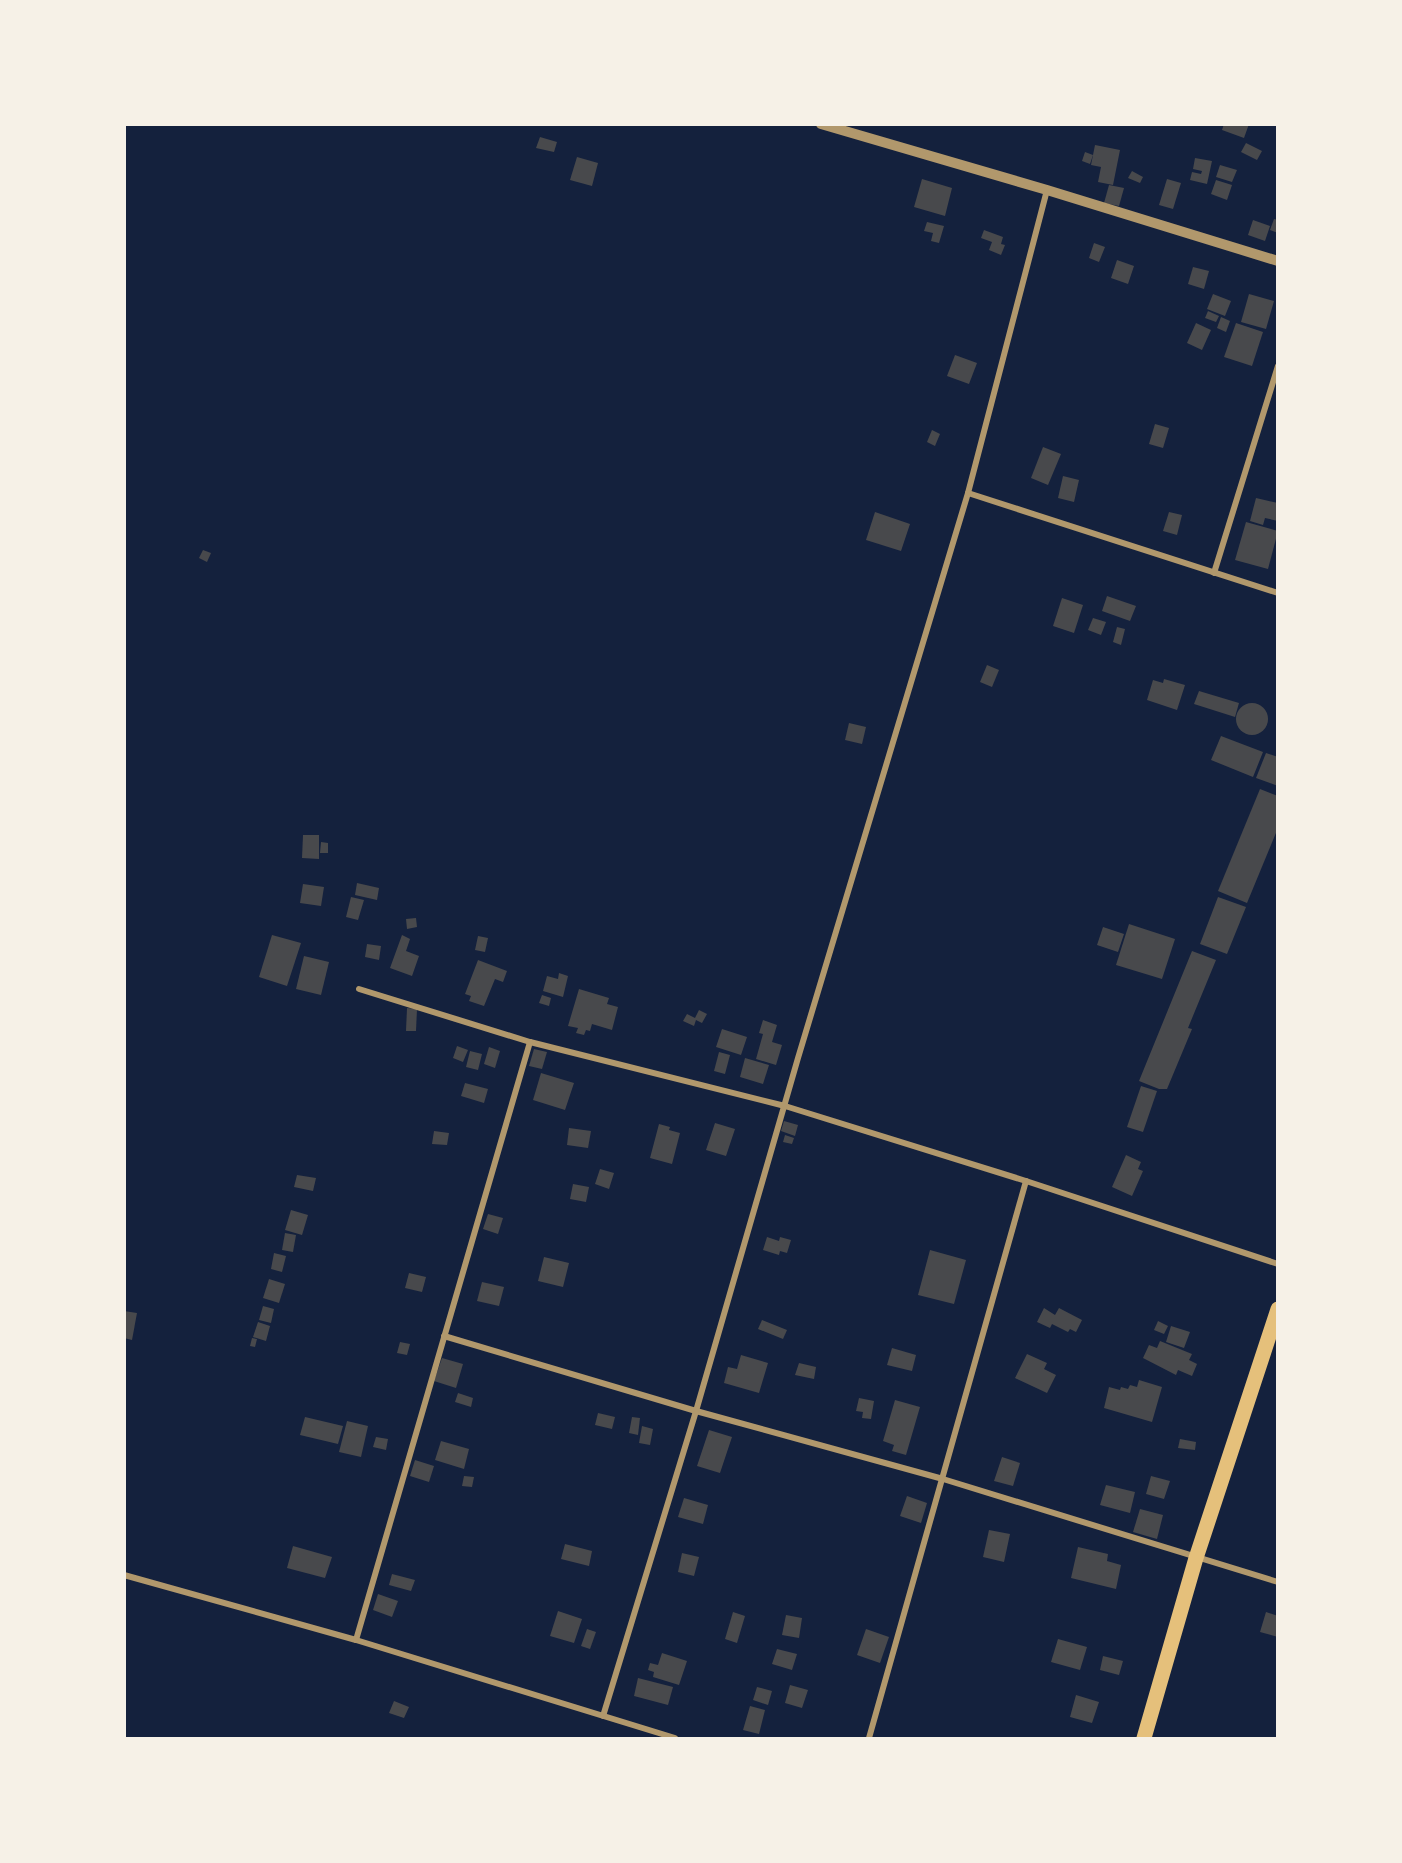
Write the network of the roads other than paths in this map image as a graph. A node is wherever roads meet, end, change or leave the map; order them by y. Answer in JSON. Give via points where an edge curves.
{"nodes":[{"id":1,"x":821,"y":124,"type":"edge"},
{"id":2,"x":1047,"y":190,"type":"junction"},
{"id":3,"x":1278,"y":261,"type":"edge"},
{"id":4,"x":1278,"y":366,"type":"edge"},
{"id":5,"x":968,"y":493,"type":"junction"},
{"id":6,"x":1214,"y":573,"type":"junction"},
{"id":7,"x":1278,"y":592,"type":"edge"},
{"id":8,"x":359,"y":989,"type":"dead end"},
{"id":9,"x":530,"y":1042,"type":"junction"},
{"id":10,"x":785,"y":1106,"type":"junction"},
{"id":11,"x":1026,"y":1182,"type":"junction"},
{"id":12,"x":1278,"y":1264,"type":"edge"},
{"id":13,"x":1278,"y":1309,"type":"edge"},
{"id":14,"x":444,"y":1336,"type":"junction"},
{"id":15,"x":696,"y":1411,"type":"junction"},
{"id":16,"x":943,"y":1479,"type":"junction"},
{"id":17,"x":1196,"y":1558,"type":"junction"},
{"id":18,"x":124,"y":1575,"type":"edge"},
{"id":19,"x":1278,"y":1582,"type":"edge"},
{"id":20,"x":356,"y":1640,"type":"junction"},
{"id":21,"x":603,"y":1716,"type":"junction"},
{"id":22,"x":675,"y":1738,"type":"edge"},
{"id":23,"x":869,"y":1738,"type":"edge"},
{"id":24,"x":1144,"y":1738,"type":"edge"}],
"edges":[{"from":1,"to":2,"type":"street"},
{"from":2,"to":3,"type":"street"},
{"from":2,"to":5,"type":"street"},
{"from":4,"to":6,"type":"street"},
{"from":5,"to":6,"type":"street"},
{"from":5,"to":10,"type":"street"},
{"from":6,"to":7,"type":"street"},
{"from":8,"to":9,"type":"street"},
{"from":9,"to":10,"type":"street"},
{"from":9,"to":14,"type":"street"},
{"from":10,"to":11,"type":"street"},
{"from":10,"to":15,"type":"street"},
{"from":11,"to":12,"type":"street"},
{"from":11,"to":16,"type":"street"},
{"from":13,"to":17,"type":"highway"},
{"from":14,"to":15,"type":"street"},
{"from":14,"to":20,"type":"street"},
{"from":15,"to":16,"type":"street"},
{"from":15,"to":21,"type":"street"},
{"from":16,"to":17,"type":"street"},
{"from":16,"to":23,"type":"street"},
{"from":17,"to":19,"type":"street"},
{"from":17,"to":24,"type":"highway"},
{"from":18,"to":20,"type":"street"},
{"from":20,"to":21,"type":"street"},
{"from":21,"to":22,"type":"street"}]}
